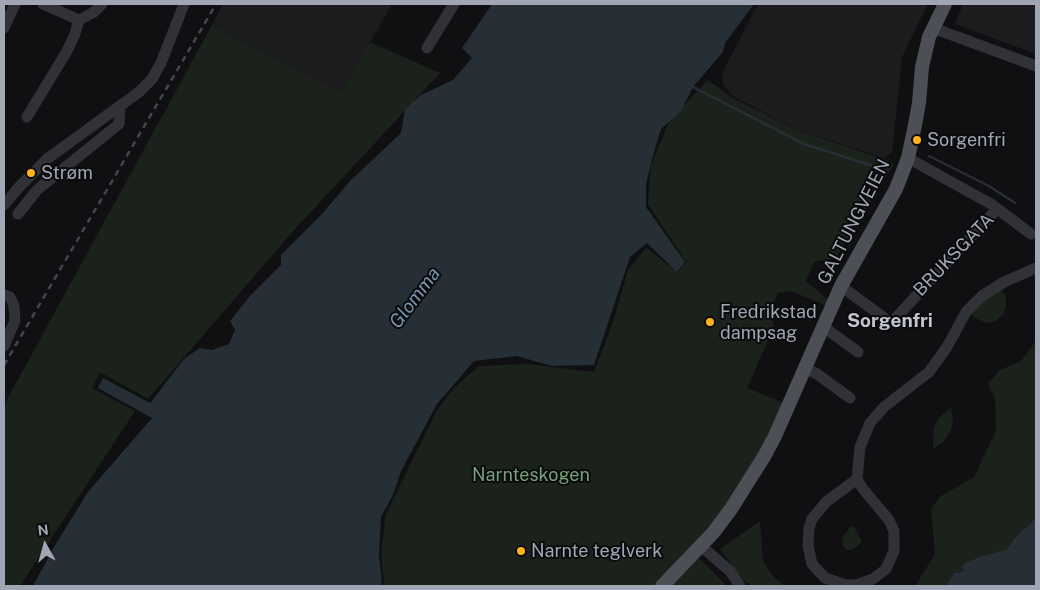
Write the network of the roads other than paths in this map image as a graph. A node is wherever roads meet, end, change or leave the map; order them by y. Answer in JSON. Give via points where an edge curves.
{"nodes":[{"id":1,"x":15,"y":4,"type":"edge"},
{"id":2,"x":43,"y":4,"type":"edge"},
{"id":3,"x":102,"y":4,"type":"edge"},
{"id":4,"x":184,"y":4,"type":"edge"},
{"id":5,"x":454,"y":4,"type":"edge"},
{"id":6,"x":945,"y":4,"type":"edge"},
{"id":7,"x":80,"y":20,"type":"junction"},
{"id":8,"x":4,"y":28,"type":"edge"},
{"id":9,"x":933,"y":28,"type":"junction"},
{"id":10,"x":427,"y":48,"type":"dead end"},
{"id":11,"x":1036,"y":66,"type":"edge"},
{"id":12,"x":120,"y":106,"type":"junction"},
{"id":13,"x":27,"y":117,"type":"dead end"},
{"id":14,"x":908,"y":158,"type":"junction"},
{"id":15,"x":4,"y":205,"type":"edge"},
{"id":16,"x":997,"y":210,"type":"junction"},
{"id":17,"x":18,"y":214,"type":"dead end"},
{"id":18,"x":1031,"y":234,"type":"dead end"},
{"id":19,"x":1036,"y":268,"type":"edge"},
{"id":20,"x":841,"y":286,"type":"junction"},
{"id":21,"x":4,"y":294,"type":"edge"},
{"id":22,"x":822,"y":327,"type":"junction"},
{"id":23,"x":4,"y":346,"type":"edge"},
{"id":24,"x":858,"y":352,"type":"dead end"},
{"id":25,"x":805,"y":368,"type":"junction"},
{"id":26,"x":850,"y":398,"type":"dead end"},
{"id":27,"x":857,"y":479,"type":"junction"},
{"id":28,"x":700,"y":546,"type":"junction"},
{"id":29,"x":662,"y":586,"type":"edge"},
{"id":30,"x":740,"y":586,"type":"edge"}],
"edges":[{"from":1,"to":8,"type":"street"},
{"from":2,"to":7,"type":"street"},
{"from":3,"to":7,"type":"street"},
{"from":4,"to":12,"type":"street","via":[[152,78]]},
{"from":5,"to":10,"type":"street"},
{"from":6,"to":9,"type":"main road","name":"GALTUNGVEIEN"},
{"from":7,"to":13,"type":"street","via":[[67,51]]},
{"from":9,"to":11,"type":"street"},
{"from":9,"to":14,"type":"main road","name":"GALTUNGVEIEN","via":[[922,68]]},
{"from":12,"to":15,"type":"street","via":[[47,159]]},
{"from":12,"to":17,"type":"street","via":[[119,124],[37,190]]},
{"from":14,"to":16,"type":"street","name":"BRUKSGATA"},
{"from":14,"to":20,"type":"main road","name":"GALTUNGVEIEN","via":[[896,189]]},
{"from":16,"to":18,"type":"street","name":"BRUKSGATA"},
{"from":16,"to":20,"type":"street","name":"BRUKSGATA","via":[[891,323]]},
{"from":19,"to":27,"type":"street","via":[[982,296],[970,307],[929,372],[877,413],[860,447]]},
{"from":20,"to":22,"type":"main road","name":"GALTUNGVEIEN"},
{"from":21,"to":23,"type":"street","via":[[10,297],[14,306],[15,321]]},
{"from":22,"to":24,"type":"street"},
{"from":22,"to":25,"type":"main road","name":"GALTUNGVEIEN"},
{"from":25,"to":26,"type":"street"},
{"from":25,"to":28,"type":"main road","name":"GALTUNGVEIEN","via":[[765,455],[731,509]]},
{"from":27,"to":27,"type":"street","via":[[889,520],[895,542],[886,568],[864,583],[846,585],[824,578],[812,564],[809,528],[826,502]]},
{"from":28,"to":29,"type":"main road","name":"GALTUNGVEIEN"},
{"from":28,"to":30,"type":"street","via":[[730,571]]}]}
